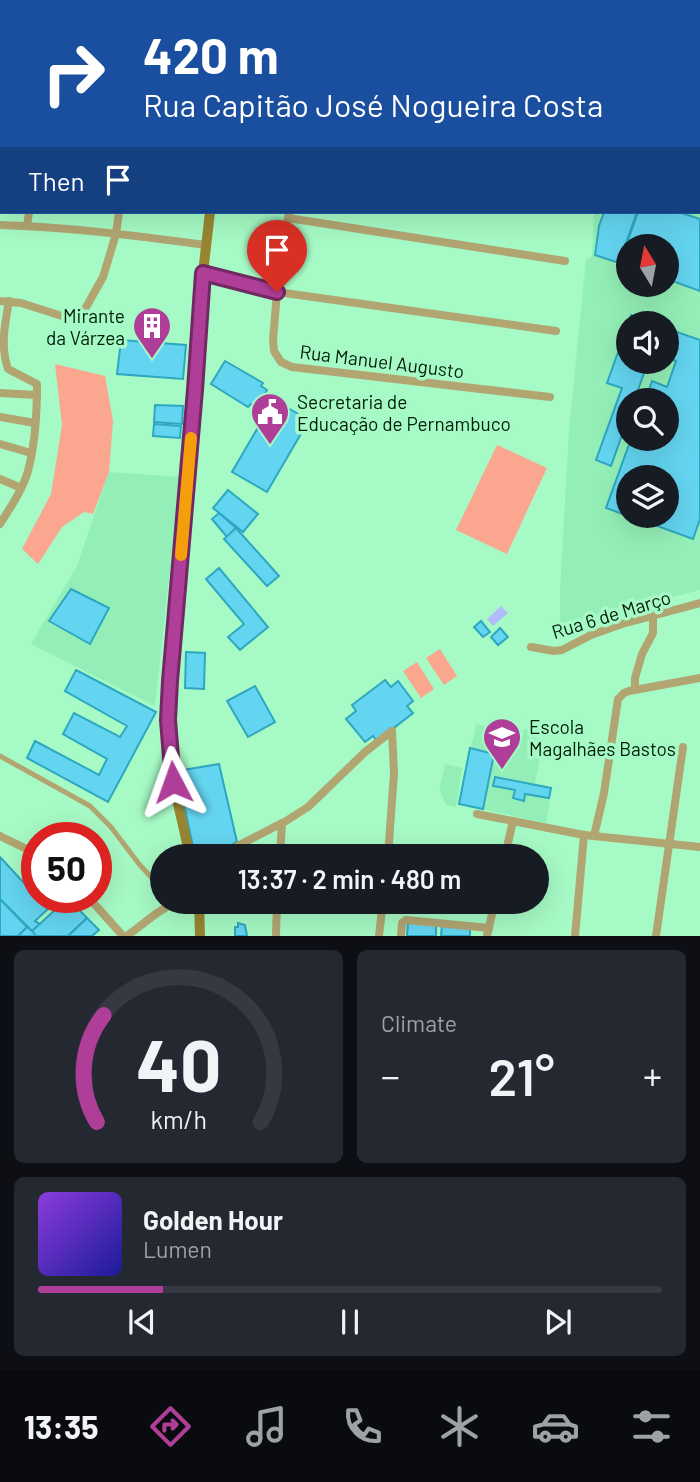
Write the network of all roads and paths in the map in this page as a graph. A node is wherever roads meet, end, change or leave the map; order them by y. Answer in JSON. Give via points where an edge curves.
{"nodes":[{"id":1,"x":29,"y":214,"type":"edge"},
{"id":2,"x":119,"y":214,"type":"edge"},
{"id":3,"x":209,"y":214,"type":"edge"},
{"id":4,"x":289,"y":215,"type":"edge"},
{"id":5,"x":0,"y":225,"type":"edge"},
{"id":6,"x":27,"y":226,"type":"junction"},
{"id":7,"x":116,"y":233,"type":"junction"},
{"id":8,"x":206,"y":245,"type":"junction"},
{"id":9,"x":565,"y":261,"type":"dead end"},
{"id":10,"x":203,"y":273,"type":"junction"},
{"id":11,"x":277,"y":292,"type":"junction"},
{"id":12,"x":4,"y":301,"type":"edge"},
{"id":13,"x":556,"y":331,"type":"dead end"},
{"id":14,"x":0,"y":393,"type":"edge"},
{"id":15,"x":37,"y":396,"type":"junction"},
{"id":16,"x":550,"y":397,"type":"dead end"},
{"id":17,"x":0,"y":417,"type":"edge"},
{"id":18,"x":35,"y":423,"type":"junction"},
{"id":19,"x":0,"y":444,"type":"edge"},
{"id":20,"x":31,"y":453,"type":"junction"},
{"id":21,"x":0,"y":479,"type":"edge"},
{"id":22,"x":20,"y":488,"type":"junction"},
{"id":23,"x":0,"y":524,"type":"edge"},
{"id":24,"x":700,"y":603,"type":"edge"},
{"id":25,"x":653,"y":617,"type":"junction"},
{"id":26,"x":531,"y":648,"type":"dead end"},
{"id":27,"x":700,"y":678,"type":"edge"},
{"id":28,"x":635,"y":690,"type":"junction"},
{"id":29,"x":683,"y":747,"type":"dead end"},
{"id":30,"x":0,"y":756,"type":"edge"},
{"id":31,"x":477,"y":814,"type":"dead end"},
{"id":32,"x":513,"y":821,"type":"junction"},
{"id":33,"x":282,"y":823,"type":"junction"},
{"id":34,"x":0,"y":836,"type":"edge"},
{"id":35,"x":589,"y":836,"type":"junction"},
{"id":36,"x":187,"y":844,"type":"edge"},
{"id":37,"x":241,"y":844,"type":"edge"},
{"id":38,"x":281,"y":844,"type":"edge"},
{"id":39,"x":389,"y":844,"type":"edge"},
{"id":40,"x":508,"y":844,"type":"edge"},
{"id":41,"x":668,"y":844,"type":"junction"},
{"id":42,"x":21,"y":846,"type":"edge"},
{"id":43,"x":700,"y":847,"type":"edge"},
{"id":44,"x":150,"y":876,"type":"edge"},
{"id":45,"x":103,"y":913,"type":"edge"},
{"id":46,"x":156,"y":914,"type":"edge"},
{"id":47,"x":199,"y":914,"type":"edge"},
{"id":48,"x":277,"y":914,"type":"edge"},
{"id":49,"x":382,"y":914,"type":"edge"},
{"id":50,"x":492,"y":914,"type":"edge"},
{"id":51,"x":488,"y":932,"type":"edge"},
{"id":52,"x":125,"y":936,"type":"edge"},
{"id":53,"x":200,"y":936,"type":"edge"},
{"id":54,"x":276,"y":936,"type":"edge"},
{"id":55,"x":379,"y":936,"type":"edge"},
{"id":56,"x":401,"y":936,"type":"edge"},
{"id":57,"x":575,"y":936,"type":"edge"},
{"id":58,"x":656,"y":936,"type":"edge"}],
"edges":[{"from":1,"to":6,"type":"street"},
{"from":2,"to":7,"type":"street"},
{"from":3,"to":8,"type":"main road"},
{"from":4,"to":9,"type":"street"},
{"from":4,"to":11,"type":"street","name":"Rua Manuel Augusto"},
{"from":5,"to":6,"type":"street"},
{"from":6,"to":7,"type":"street"},
{"from":7,"to":8,"type":"street"},
{"from":7,"to":12,"type":"street","via":[[103,277],[86,309],[75,316]]},
{"from":8,"to":10,"type":"main road"},
{"from":10,"to":11,"type":"street"},
{"from":10,"to":36,"type":"main road","via":[[168,720],[173,782]]},
{"from":11,"to":13,"type":"street"},
{"from":11,"to":16,"type":"street","name":"Rua Manuel Augusto","via":[[274,351],[281,362],[292,367]]},
{"from":12,"to":15,"type":"street","via":[[2,356],[8,369],[37,384]]},
{"from":14,"to":15,"type":"street"},
{"from":15,"to":18,"type":"street"},
{"from":17,"to":18,"type":"street"},
{"from":18,"to":20,"type":"street"},
{"from":19,"to":20,"type":"street"},
{"from":20,"to":22,"type":"street"},
{"from":21,"to":22,"type":"street"},
{"from":22,"to":23,"type":"street"},
{"from":24,"to":25,"type":"street","name":"Rua 6 de Março"},
{"from":25,"to":26,"type":"street","name":"Rua 6 de Março","via":[[591,635],[562,650]]},
{"from":25,"to":28,"type":"street","via":[[653,633],[642,654]]},
{"from":27,"to":28,"type":"street"},
{"from":28,"to":35,"type":"street","via":[[616,702],[606,781]]},
{"from":29,"to":41,"type":"street"},
{"from":30,"to":44,"type":"street","via":[[90,806]]},
{"from":31,"to":32,"type":"street"},
{"from":32,"to":35,"type":"street"},
{"from":32,"to":40,"type":"street"},
{"from":33,"to":37,"type":"street"},
{"from":33,"to":38,"type":"street"},
{"from":33,"to":39,"type":"street","via":[[308,807],[392,732]]},
{"from":34,"to":42,"type":"street"},
{"from":35,"to":41,"type":"street"},
{"from":35,"to":57,"type":"street"},
{"from":41,"to":43,"type":"street"},
{"from":41,"to":58,"type":"street"},
{"from":45,"to":52,"type":"street"},
{"from":46,"to":52,"type":"street"},
{"from":47,"to":53,"type":"main road"},
{"from":48,"to":54,"type":"street"},
{"from":49,"to":55,"type":"street"},
{"from":50,"to":51,"type":"street"},
{"from":51,"to":56,"type":"street","via":[[406,920]]}]}
